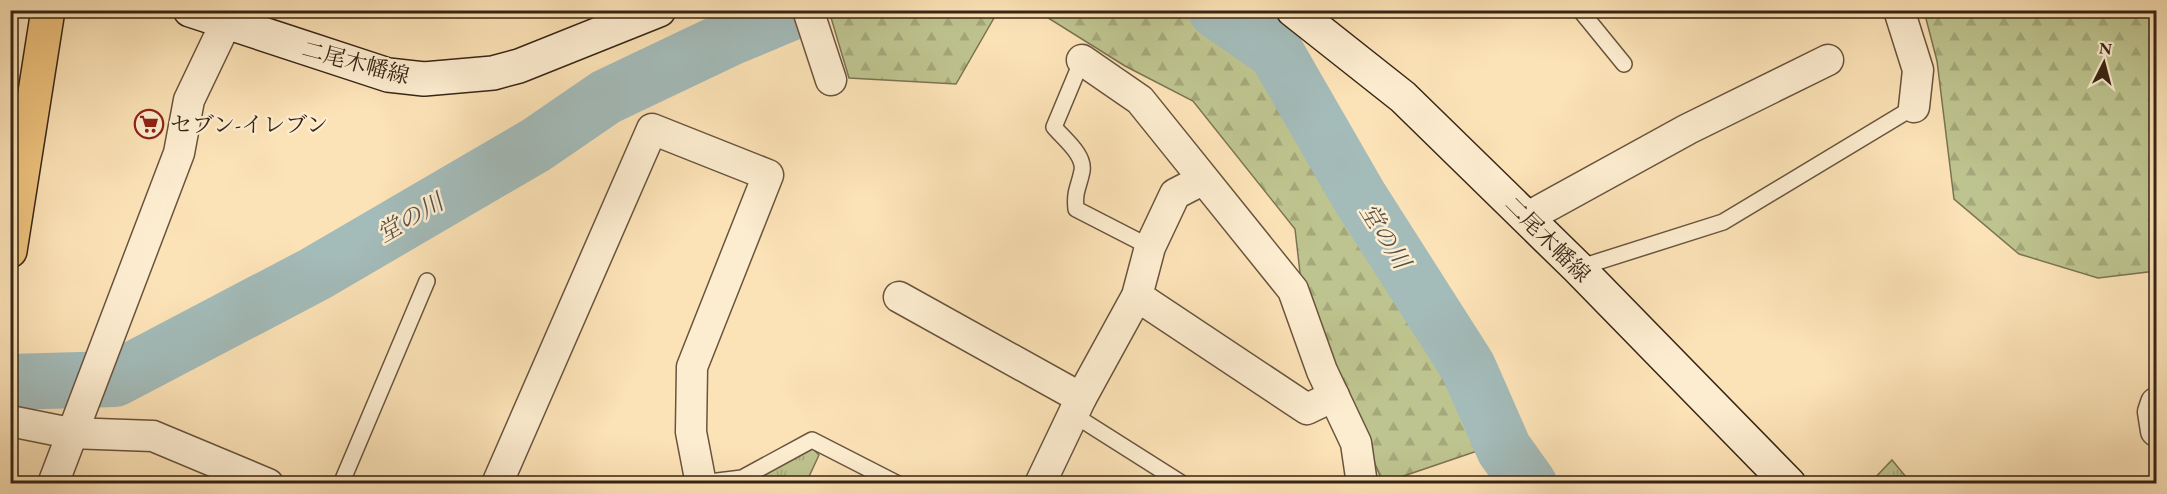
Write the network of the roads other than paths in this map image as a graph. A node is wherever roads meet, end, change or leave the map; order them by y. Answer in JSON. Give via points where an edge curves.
{"nodes":[{"id":1,"x":48,"y":10,"type":"edge"},
{"id":2,"x":190,"y":10,"type":"edge"},
{"id":3,"x":659,"y":10,"type":"edge"},
{"id":4,"x":1293,"y":10,"type":"edge"},
{"id":5,"x":1580,"y":10,"type":"edge"},
{"id":6,"x":1899,"y":10,"type":"edge"},
{"id":7,"x":809,"y":13,"type":"edge"},
{"id":8,"x":228,"y":16,"type":"edge"},
{"id":9,"x":1082,"y":60,"type":"joint"},
{"id":10,"x":1828,"y":60,"type":"dead end"},
{"id":11,"x":1624,"y":64,"type":"dead end"},
{"id":12,"x":831,"y":80,"type":"dead end"},
{"id":13,"x":1914,"y":107,"type":"joint"},
{"id":14,"x":1202,"y":180,"type":"junction"},
{"id":15,"x":1527,"y":217,"type":"junction"},
{"id":16,"x":1150,"y":247,"type":"junction"},
{"id":17,"x":10,"y":251,"type":"edge"},
{"id":18,"x":1578,"y":268,"type":"junction"},
{"id":19,"x":427,"y":281,"type":"dead end"},
{"id":20,"x":1137,"y":296,"type":"junction"},
{"id":21,"x":900,"y":297,"type":"dead end"},
{"id":22,"x":1334,"y":396,"type":"junction"},
{"id":23,"x":2157,"y":403,"type":"edge"},
{"id":24,"x":1078,"y":406,"type":"junction"},
{"id":25,"x":10,"y":421,"type":"edge"},
{"id":26,"x":2157,"y":431,"type":"edge"},
{"id":27,"x":70,"y":433,"type":"junction"},
{"id":28,"x":1046,"y":481,"type":"edge"},
{"id":29,"x":53,"y":483,"type":"edge"},
{"id":30,"x":268,"y":483,"type":"edge"},
{"id":31,"x":341,"y":483,"type":"edge"},
{"id":32,"x":497,"y":483,"type":"edge"},
{"id":33,"x":701,"y":483,"type":"edge"},
{"id":34,"x":898,"y":483,"type":"edge"},
{"id":35,"x":1183,"y":483,"type":"edge"},
{"id":36,"x":1362,"y":483,"type":"edge"},
{"id":37,"x":1789,"y":483,"type":"edge"}],
"edges":[{"from":1,"to":17,"type":"main road"},
{"from":2,"to":8,"type":"main road","name":"二尾木幡線"},
{"from":3,"to":8,"type":"main road","name":"二尾木幡線","via":[[501,71],[424,79],[388,75]]},
{"from":4,"to":15,"type":"main road","name":"二尾木幡線","via":[[1403,97]]},
{"from":5,"to":11,"type":"lane"},
{"from":6,"to":13,"type":"street","via":[[1918,70]]},
{"from":7,"to":12,"type":"street"},
{"from":8,"to":27,"type":"street","via":[[189,100],[179,153]]},
{"from":9,"to":14,"type":"street","via":[[1140,100]]},
{"from":9,"to":16,"type":"lane","via":[[1054,128],[1081,158],[1083,170],[1074,193],[1076,209]]},
{"from":10,"to":15,"type":"street","via":[[1688,129]]},
{"from":13,"to":18,"type":"lane","via":[[1723,222]]},
{"from":14,"to":16,"type":"street","via":[[1175,194]]},
{"from":14,"to":22,"type":"street","via":[[1293,290]]},
{"from":15,"to":18,"type":"main road","name":"二尾木幡線"},
{"from":16,"to":20,"type":"street"},
{"from":18,"to":37,"type":"main road","name":"二尾木幡線"},
{"from":19,"to":31,"type":"lane"},
{"from":20,"to":22,"type":"street","via":[[1307,409]]},
{"from":20,"to":24,"type":"street"},
{"from":21,"to":24,"type":"street"},
{"from":22,"to":36,"type":"street","via":[[1356,443]]},
{"from":23,"to":26,"type":"street","via":[[2152,412]]},
{"from":24,"to":28,"type":"street"},
{"from":24,"to":35,"type":"lane"},
{"from":25,"to":27,"type":"street"},
{"from":27,"to":29,"type":"street"},
{"from":27,"to":30,"type":"street","via":[[153,436]]},
{"from":32,"to":33,"type":"street","via":[[652,129],[768,175],[692,367],[691,432]]},
{"from":33,"to":34,"type":"lane","via":[[742,478],[812,440]]}]}
